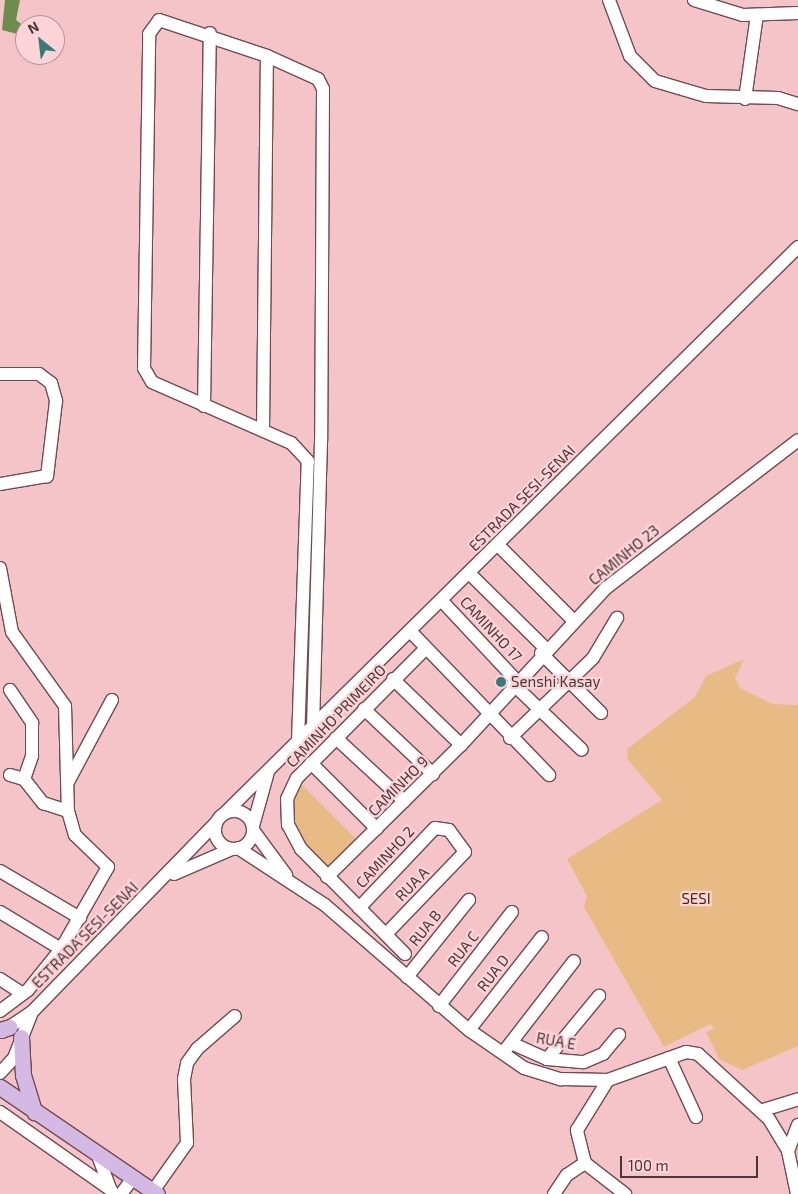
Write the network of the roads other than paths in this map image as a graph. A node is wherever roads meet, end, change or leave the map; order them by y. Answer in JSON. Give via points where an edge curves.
{"nodes":[{"id":1,"x":609,"y":0,"type":"edge"},
{"id":2,"x":694,"y":0,"type":"edge"},
{"id":3,"x":798,"y":12,"type":"edge"},
{"id":4,"x":757,"y":14,"type":"junction"},
{"id":5,"x":210,"y":33,"type":"junction"},
{"id":6,"x":267,"y":56,"type":"junction"},
{"id":7,"x":745,"y":99,"type":"junction"},
{"id":8,"x":798,"y":104,"type":"edge"},
{"id":9,"x":798,"y":247,"type":"edge"},
{"id":10,"x":2,"y":372,"type":"edge"},
{"id":11,"x":204,"y":406,"type":"junction"},
{"id":12,"x":263,"y":430,"type":"junction"},
{"id":13,"x":798,"y":440,"type":"edge"},
{"id":14,"x":305,"y":453,"type":"junction"},
{"id":15,"x":321,"y":454,"type":"junction"},
{"id":16,"x":0,"y":484,"type":"edge"},
{"id":17,"x":498,"y":545,"type":"junction"},
{"id":18,"x":0,"y":568,"type":"edge"},
{"id":19,"x":469,"y":573,"type":"junction"},
{"id":20,"x":442,"y":601,"type":"junction"},
{"id":21,"x":617,"y":618,"type":"dead end"},
{"id":22,"x":573,"y":620,"type":"junction"},
{"id":23,"x":411,"y":632,"type":"junction"},
{"id":24,"x":426,"y":648,"type":"junction"},
{"id":25,"x":544,"y":651,"type":"junction"},
{"id":26,"x":394,"y":679,"type":"junction"},
{"id":27,"x":515,"y":682,"type":"junction"},
{"id":28,"x":568,"y":682,"type":"junction"},
{"id":29,"x":10,"y":690,"type":"dead end"},
{"id":30,"x":314,"y":698,"type":"junction"},
{"id":31,"x":112,"y":700,"type":"dead end"},
{"id":32,"x":334,"y":706,"type":"junction"},
{"id":33,"x":539,"y":708,"type":"junction"},
{"id":34,"x":364,"y":709,"type":"junction"},
{"id":35,"x":601,"y":713,"type":"dead end"},
{"id":36,"x":488,"y":715,"type":"junction"},
{"id":37,"x":313,"y":727,"type":"junction"},
{"id":38,"x":336,"y":738,"type":"junction"},
{"id":39,"x":510,"y":738,"type":"junction"},
{"id":40,"x":298,"y":741,"type":"junction"},
{"id":41,"x":461,"y":746,"type":"junction"},
{"id":42,"x":582,"y":750,"type":"dead end"},
{"id":43,"x":311,"y":763,"type":"junction"},
{"id":44,"x":268,"y":772,"type":"junction"},
{"id":45,"x":433,"y":774,"type":"junction"},
{"id":46,"x":10,"y":775,"type":"dead end"},
{"id":47,"x":549,"y":775,"type":"dead end"},
{"id":48,"x":24,"y":779,"type":"junction"},
{"id":49,"x":68,"y":782,"type":"junction"},
{"id":50,"x":404,"y":801,"type":"junction"},
{"id":51,"x":68,"y":811,"type":"junction"},
{"id":52,"x":226,"y":812,"type":"junction"},
{"id":53,"x":216,"y":823,"type":"junction"},
{"id":54,"x":253,"y":828,"type":"junction"},
{"id":55,"x":376,"y":829,"type":"junction"},
{"id":56,"x":235,"y":848,"type":"junction"},
{"id":57,"x":462,"y":856,"type":"joint"},
{"id":58,"x":0,"y":871,"type":"edge"},
{"id":59,"x":286,"y":875,"type":"junction"},
{"id":60,"x":327,"y":877,"type":"junction"},
{"id":61,"x":161,"y":881,"type":"junction"},
{"id":62,"x":469,"y":900,"type":"dead end"},
{"id":63,"x":325,"y":905,"type":"junction"},
{"id":64,"x":357,"y":906,"type":"junction"},
{"id":65,"x":0,"y":912,"type":"edge"},
{"id":66,"x":512,"y":912,"type":"dead end"},
{"id":67,"x":80,"y":918,"type":"junction"},
{"id":68,"x":386,"y":934,"type":"junction"},
{"id":69,"x":542,"y":937,"type":"dead end"},
{"id":70,"x":62,"y":949,"type":"junction"},
{"id":71,"x":405,"y":954,"type":"dead end"},
{"id":72,"x":574,"y":961,"type":"dead end"},
{"id":73,"x":407,"y":977,"type":"junction"},
{"id":74,"x":0,"y":979,"type":"edge"},
{"id":75,"x":23,"y":994,"type":"junction"},
{"id":76,"x":599,"y":996,"type":"dead end"},
{"id":77,"x":440,"y":1006,"type":"junction"},
{"id":78,"x":0,"y":1011,"type":"edge"},
{"id":79,"x":235,"y":1016,"type":"dead end"},
{"id":80,"x":468,"y":1030,"type":"junction"},
{"id":81,"x":8,"y":1032,"type":"edge"},
{"id":82,"x":619,"y":1035,"type":"dead end"},
{"id":83,"x":511,"y":1043,"type":"junction"},
{"id":84,"x":501,"y":1055,"type":"junction"},
{"id":85,"x":669,"y":1058,"type":"junction"},
{"id":86,"x":546,"y":1059,"type":"junction"},
{"id":87,"x":0,"y":1073,"type":"edge"},
{"id":88,"x":608,"y":1080,"type":"junction"},
{"id":89,"x":0,"y":1087,"type":"edge"},
{"id":90,"x":798,"y":1099,"type":"edge"},
{"id":91,"x":763,"y":1110,"type":"junction"},
{"id":92,"x":0,"y":1112,"type":"edge"},
{"id":93,"x":34,"y":1112,"type":"junction"},
{"id":94,"x":696,"y":1117,"type":"dead end"},
{"id":95,"x":798,"y":1125,"type":"edge"},
{"id":96,"x":788,"y":1151,"type":"junction"},
{"id":97,"x":97,"y":1154,"type":"junction"},
{"id":98,"x":585,"y":1163,"type":"junction"},
{"id":99,"x":796,"y":1176,"type":"edge"},
{"id":100,"x":133,"y":1178,"type":"junction"},
{"id":101,"x":115,"y":1193,"type":"edge"},
{"id":102,"x":155,"y":1193,"type":"edge"},
{"id":103,"x":554,"y":1194,"type":"edge"},
{"id":104,"x":625,"y":1194,"type":"edge"},
{"id":105,"x":797,"y":1194,"type":"edge"}],
"edges":[{"from":1,"to":7,"type":"street","via":[[630,56],[646,74],[676,90]]},
{"from":2,"to":4,"type":"street","via":[[720,10]]},
{"from":3,"to":4,"type":"street"},
{"from":4,"to":7,"type":"street"},
{"from":5,"to":6,"type":"street"},
{"from":5,"to":11,"type":"street"},
{"from":5,"to":11,"type":"street","via":[[159,20],[149,34],[144,368],[149,380]]},
{"from":6,"to":12,"type":"street"},
{"from":6,"to":15,"type":"street","via":[[318,79],[323,89]]},
{"from":7,"to":8,"type":"street","via":[[778,98]]},
{"from":9,"to":17,"type":"street","name":"ESTRADA SESI-SENAI"},
{"from":10,"to":16,"type":"street","via":[[30,372],[46,378],[56,401],[47,476]]},
{"from":11,"to":12,"type":"street"},
{"from":12,"to":14,"type":"street"},
{"from":13,"to":22,"type":"street","name":"CAMINHO 23","via":[[629,568]]},
{"from":14,"to":15,"type":"street"},
{"from":14,"to":40,"type":"street","via":[[310,468]]},
{"from":15,"to":30,"type":"street"},
{"from":17,"to":19,"type":"street","name":"ESTRADA SESI-SENAI"},
{"from":17,"to":22,"type":"street"},
{"from":18,"to":49,"type":"street","via":[[12,632],[65,706]]},
{"from":19,"to":20,"type":"street","name":"ESTRADA SESI-SENAI"},
{"from":19,"to":25,"type":"street"},
{"from":20,"to":23,"type":"street","name":"ESTRADA SESI-SENAI"},
{"from":20,"to":27,"type":"street","name":"CAMINHO 17"},
{"from":21,"to":28,"type":"street","via":[[594,658]]},
{"from":22,"to":25,"type":"street","name":"CAMINHO 23"},
{"from":23,"to":24,"type":"street"},
{"from":23,"to":32,"type":"street","name":"ESTRADA SESI-SENAI"},
{"from":24,"to":26,"type":"street","name":"CAMINHO PRIMEIRO"},
{"from":24,"to":36,"type":"street"},
{"from":25,"to":27,"type":"street","name":"CAMINHO 23"},
{"from":25,"to":28,"type":"street"},
{"from":26,"to":34,"type":"street","name":"CAMINHO PRIMEIRO"},
{"from":26,"to":41,"type":"street"},
{"from":27,"to":33,"type":"street","name":"CAMINHO 17"},
{"from":27,"to":36,"type":"street","name":"CAMINHO 23"},
{"from":28,"to":33,"type":"street"},
{"from":28,"to":35,"type":"street"},
{"from":29,"to":48,"type":"street","via":[[32,723],[32,756]]},
{"from":30,"to":32,"type":"street"},
{"from":30,"to":37,"type":"street"},
{"from":31,"to":49,"type":"street"},
{"from":32,"to":37,"type":"street","name":"ESTRADA SESI-SENAI"},
{"from":33,"to":39,"type":"street"},
{"from":33,"to":42,"type":"street","name":"CAMINHO 17"},
{"from":34,"to":38,"type":"street","name":"CAMINHO PRIMEIRO"},
{"from":34,"to":45,"type":"street"},
{"from":36,"to":39,"type":"street"},
{"from":36,"to":41,"type":"street","name":"CAMINHO 9"},
{"from":37,"to":40,"type":"street","name":"ESTRADA SESI-SENAI"},
{"from":38,"to":43,"type":"street","name":"CAMINHO PRIMEIRO"},
{"from":38,"to":50,"type":"street"},
{"from":39,"to":47,"type":"street"},
{"from":40,"to":44,"type":"street","name":"ESTRADA SESI-SENAI"},
{"from":41,"to":45,"type":"street","name":"CAMINHO 9"},
{"from":43,"to":55,"type":"street"},
{"from":43,"to":60,"type":"street","name":"CAMINHO PRIMEIRO","via":[[291,788],[286,812],[292,836]]},
{"from":44,"to":52,"type":"street","name":"ESTRADA SESI-SENAI"},
{"from":44,"to":54,"type":"street","name":"ESTRADA SESI-SENAI"},
{"from":45,"to":50,"type":"street","name":"CAMINHO 9"},
{"from":46,"to":48,"type":"street"},
{"from":48,"to":51,"type":"street","via":[[43,803]]},
{"from":49,"to":51,"type":"street"},
{"from":50,"to":55,"type":"street","name":"CAMINHO 9"},
{"from":51,"to":67,"type":"street","via":[[79,843],[108,865]]},
{"from":52,"to":53,"type":"street"},
{"from":52,"to":54,"type":"street","via":[[243,813]]},
{"from":53,"to":56,"type":"street","via":[[218,840]]},
{"from":53,"to":61,"type":"street","name":"ESTRADA SESI-SENAI"},
{"from":54,"to":56,"type":"street","via":[[247,844]]},
{"from":54,"to":59,"type":"street"},
{"from":55,"to":60,"type":"street","name":"CAMINHO 9"},
{"from":56,"to":59,"type":"street"},
{"from":56,"to":61,"type":"street","name":"ESTRADA SESI-SENAI","via":[[199,859]]},
{"from":57,"to":64,"type":"street","name":"CAMINHO 2","via":[[465,850],[448,830],[435,828]]},
{"from":57,"to":68,"type":"street","name":"RUA A"},
{"from":58,"to":67,"type":"street"},
{"from":59,"to":63,"type":"street"},
{"from":60,"to":64,"type":"street","name":"CAMINHO PRIMEIRO"},
{"from":61,"to":81,"type":"street","name":"ESTRADA SESI-SENAI","via":[[32,1012]]},
{"from":62,"to":73,"type":"street","name":"RUA B"},
{"from":63,"to":64,"type":"street"},
{"from":63,"to":73,"type":"street"},
{"from":64,"to":68,"type":"street"},
{"from":65,"to":70,"type":"street"},
{"from":66,"to":77,"type":"street","name":"RUA C"},
{"from":67,"to":70,"type":"street"},
{"from":68,"to":71,"type":"street"},
{"from":69,"to":80,"type":"street","name":"RUA D"},
{"from":70,"to":75,"type":"street"},
{"from":72,"to":83,"type":"street","name":"RUA E"},
{"from":73,"to":77,"type":"street"},
{"from":74,"to":75,"type":"street"},
{"from":75,"to":78,"type":"street"},
{"from":76,"to":86,"type":"street"},
{"from":77,"to":80,"type":"street"},
{"from":79,"to":102,"type":"street","via":[[197,1049],[187,1063],[184,1080],[187,1143]]},
{"from":80,"to":84,"type":"street"},
{"from":81,"to":87,"type":"street","name":"ESTRADA SESI-SENAI","via":[[14,1058]]},
{"from":81,"to":93,"type":"main road"},
{"from":82,"to":86,"type":"street","name":"RUA E","via":[[593,1060]]},
{"from":83,"to":84,"type":"street","name":"RUA E"},
{"from":83,"to":86,"type":"street","name":"RUA E"},
{"from":84,"to":88,"type":"street","via":[[524,1068],[561,1079]]},
{"from":85,"to":88,"type":"street"},
{"from":85,"to":91,"type":"street","via":[[692,1051]]},
{"from":85,"to":94,"type":"street"},
{"from":88,"to":98,"type":"street","via":[[577,1130]]},
{"from":89,"to":93,"type":"main road"},
{"from":90,"to":91,"type":"street"},
{"from":91,"to":96,"type":"street"},
{"from":92,"to":101,"type":"street"},
{"from":93,"to":97,"type":"main road"},
{"from":95,"to":96,"type":"street"},
{"from":96,"to":99,"type":"street"},
{"from":97,"to":100,"type":"main road"},
{"from":97,"to":101,"type":"street"},
{"from":98,"to":103,"type":"street","via":[[567,1175]]},
{"from":98,"to":104,"type":"street"},
{"from":99,"to":105,"type":"street"},
{"from":100,"to":101,"type":"street"},
{"from":100,"to":102,"type":"main road"}]}
